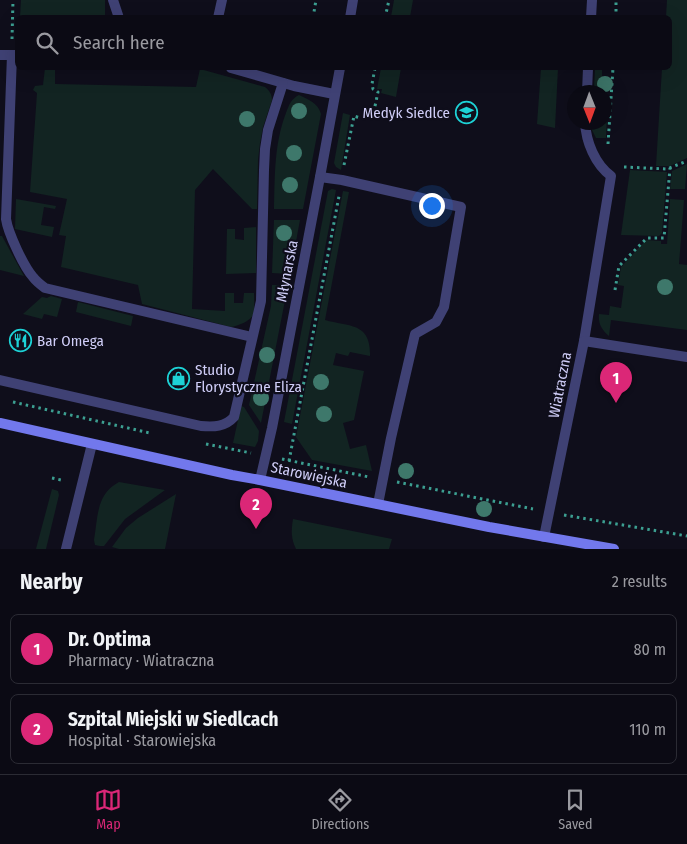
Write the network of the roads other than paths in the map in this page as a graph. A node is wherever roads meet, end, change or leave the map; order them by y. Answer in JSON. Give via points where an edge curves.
{"nodes":[{"id":1,"x":113,"y":0,"type":"edge"},
{"id":2,"x":222,"y":0,"type":"edge"},
{"id":3,"x":353,"y":0,"type":"edge"},
{"id":4,"x":592,"y":0,"type":"edge"},
{"id":5,"x":118,"y":15,"type":"edge"},
{"id":6,"x":219,"y":15,"type":"edge"},
{"id":7,"x":350,"y":15,"type":"edge"},
{"id":8,"x":591,"y":15,"type":"edge"},
{"id":9,"x":0,"y":55,"type":"edge"},
{"id":10,"x":15,"y":55,"type":"edge"},
{"id":11,"x":238,"y":70,"type":"edge"},
{"id":12,"x":340,"y":70,"type":"edge"},
{"id":13,"x":588,"y":70,"type":"edge"},
{"id":14,"x":283,"y":83,"type":"junction"},
{"id":15,"x":587,"y":85,"type":"edge"},
{"id":16,"x":334,"y":94,"type":"junction"},
{"id":17,"x":586,"y":130,"type":"edge"},
{"id":18,"x":320,"y":177,"type":"junction"},
{"id":19,"x":252,"y":337,"type":"junction"},
{"id":20,"x":584,"y":341,"type":"junction"},
{"id":21,"x":687,"y":357,"type":"edge"},
{"id":22,"x":0,"y":380,"type":"edge"},
{"id":23,"x":0,"y":422,"type":"edge"},
{"id":24,"x":92,"y":444,"type":"junction"},
{"id":25,"x":260,"y":480,"type":"junction"},
{"id":26,"x":378,"y":504,"type":"junction"},
{"id":27,"x":544,"y":537,"type":"junction"},
{"id":28,"x":66,"y":549,"type":"edge"},
{"id":29,"x":614,"y":549,"type":"edge"}],
"edges":[{"from":1,"to":5,"type":"street"},
{"from":2,"to":6,"type":"street"},
{"from":3,"to":7,"type":"street"},
{"from":4,"to":8,"type":"street"},
{"from":9,"to":10,"type":"street"},
{"from":10,"to":19,"type":"street","via":[[6,219],[32,277],[45,288]]},
{"from":11,"to":14,"type":"street"},
{"from":12,"to":16,"type":"street","name":"Młynarska"},
{"from":13,"to":15,"type":"street"},
{"from":14,"to":16,"type":"street"},
{"from":14,"to":19,"type":"street","via":[[265,149],[261,301]]},
{"from":16,"to":18,"type":"street","name":"Młynarska"},
{"from":17,"to":20,"type":"street","via":[[594,155],[611,176]]},
{"from":18,"to":25,"type":"street","name":"Młynarska"},
{"from":18,"to":26,"type":"street","via":[[461,207],[444,308],[436,322],[415,334]]},
{"from":19,"to":22,"type":"street","via":[[234,417],[214,427]]},
{"from":20,"to":21,"type":"street","name":"Wiatraczna"},
{"from":20,"to":27,"type":"street","name":"Wiatraczna"},
{"from":23,"to":24,"type":"main road","name":"Starowiejska"},
{"from":24,"to":25,"type":"main road","name":"Starowiejska"},
{"from":24,"to":28,"type":"street"},
{"from":25,"to":26,"type":"main road","name":"Starowiejska"},
{"from":26,"to":27,"type":"main road","name":"Starowiejska"},
{"from":27,"to":29,"type":"main road","name":"Starowiejska"}]}
